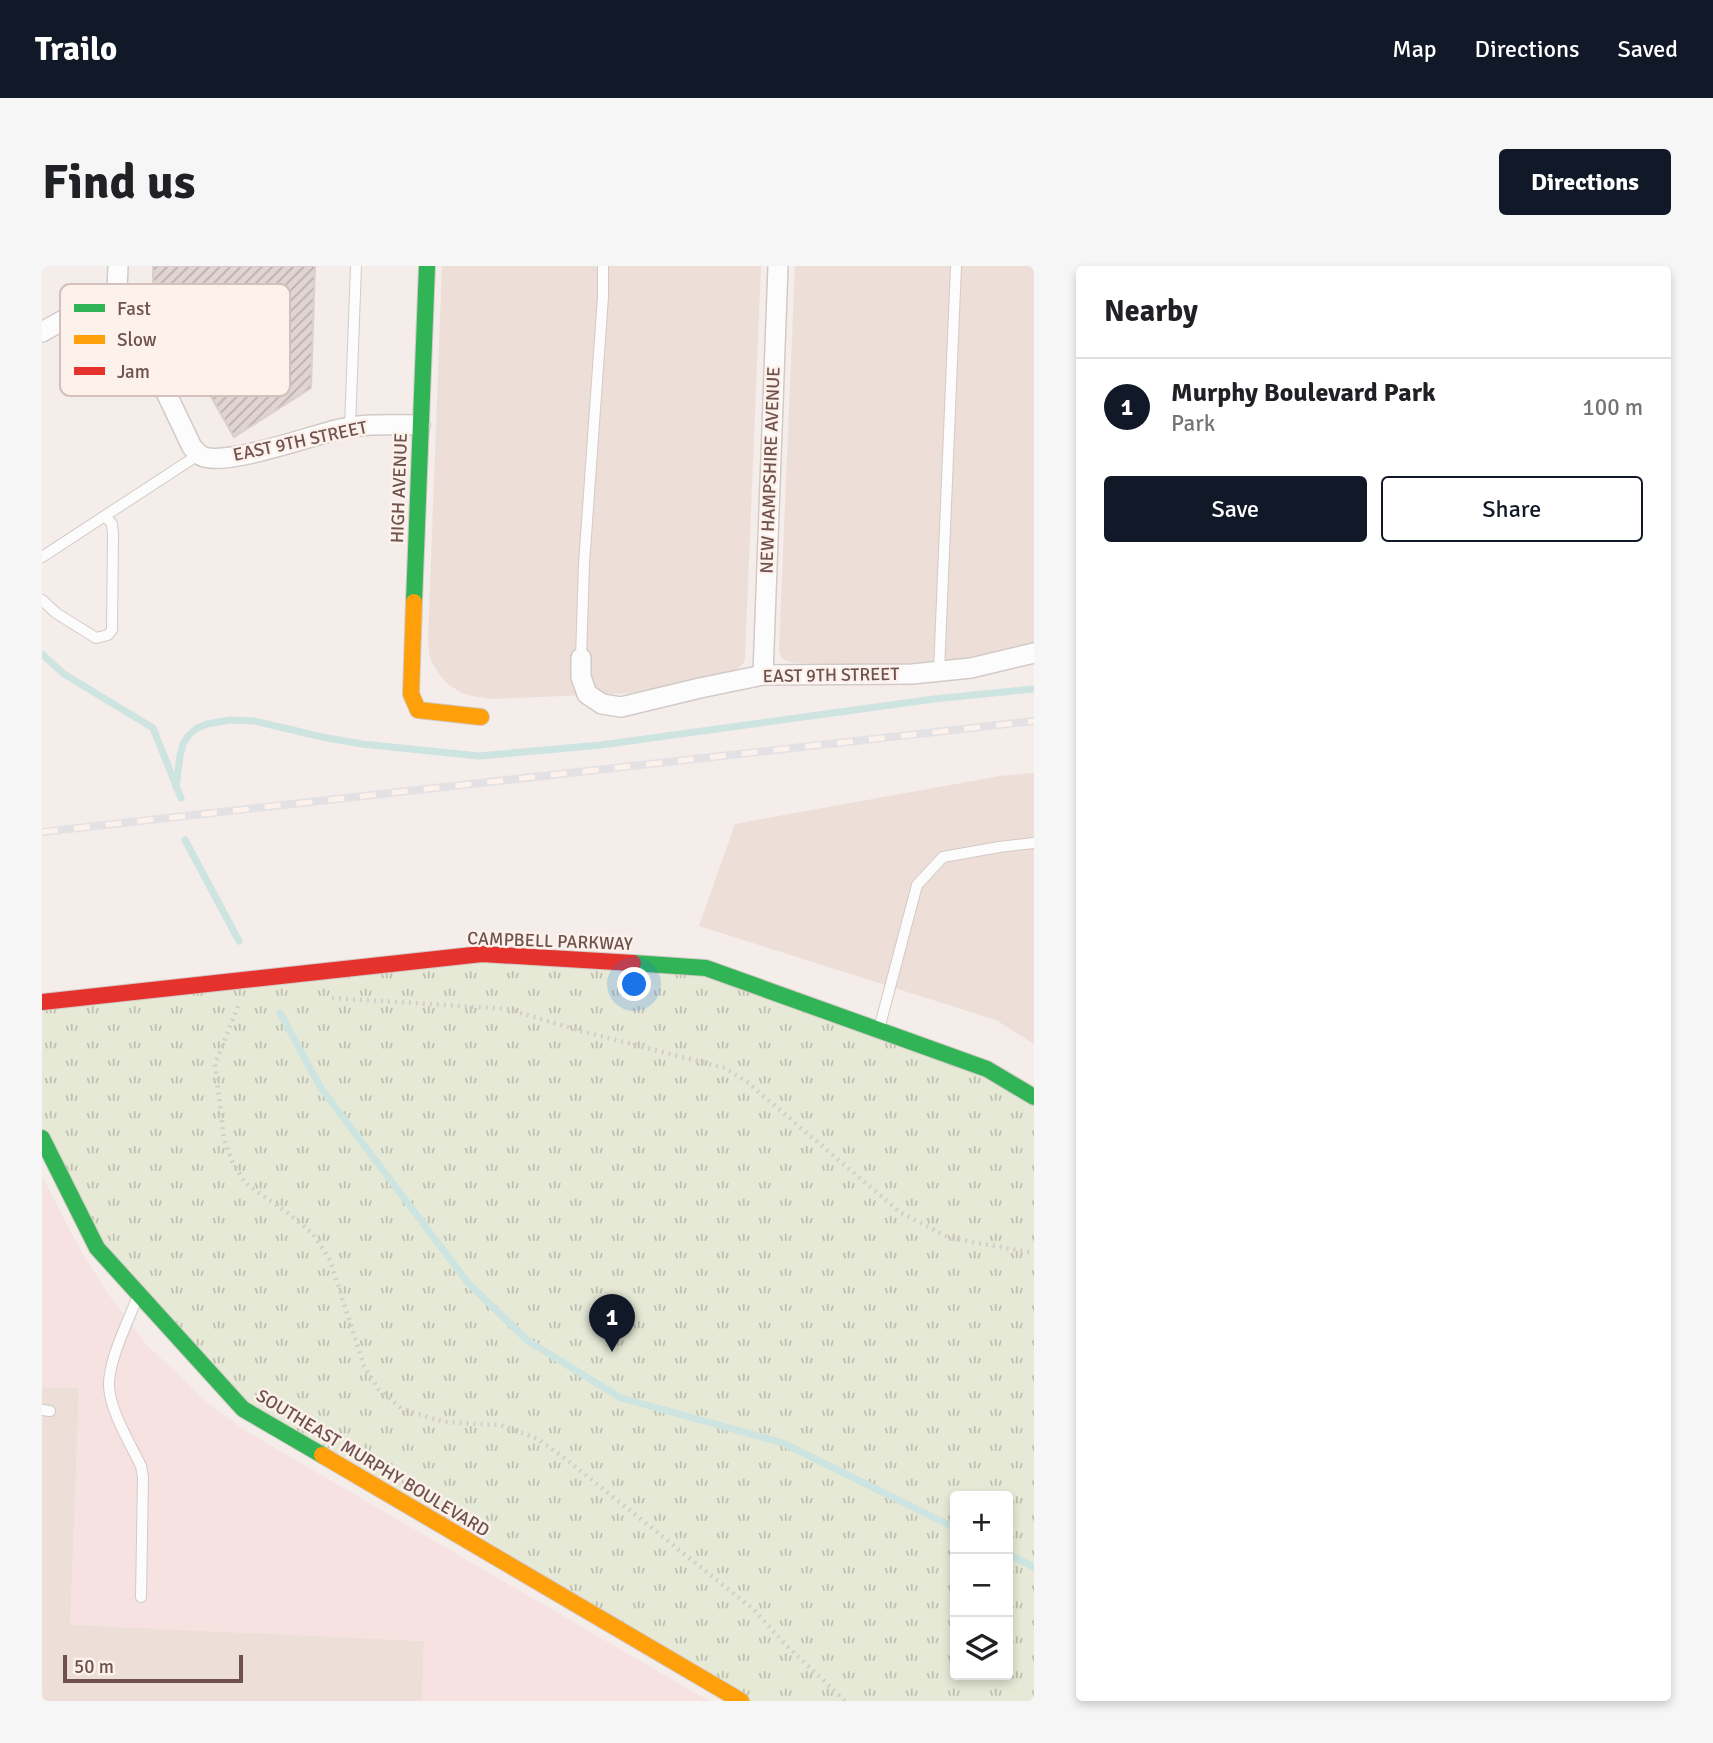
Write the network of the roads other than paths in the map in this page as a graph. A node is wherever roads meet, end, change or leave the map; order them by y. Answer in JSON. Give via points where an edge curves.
{"nodes":[{"id":1,"x":118,"y":266,"type":"edge"},
{"id":2,"x":356,"y":266,"type":"edge"},
{"id":3,"x":427,"y":266,"type":"edge"},
{"id":4,"x":603,"y":266,"type":"edge"},
{"id":5,"x":778,"y":266,"type":"edge"},
{"id":6,"x":956,"y":266,"type":"edge"},
{"id":7,"x":117,"y":284,"type":"edge"},
{"id":8,"x":60,"y":322,"type":"edge"},
{"id":9,"x":42,"y":332,"type":"edge"},
{"id":10,"x":168,"y":396,"type":"edge"},
{"id":11,"x":420,"y":425,"type":"junction"},
{"id":12,"x":350,"y":427,"type":"junction"},
{"id":13,"x":198,"y":455,"type":"junction"},
{"id":14,"x":105,"y":516,"type":"junction"},
{"id":15,"x":42,"y":557,"type":"edge"},
{"id":16,"x":42,"y":600,"type":"edge"},
{"id":17,"x":1034,"y":653,"type":"edge"},
{"id":18,"x":581,"y":658,"type":"joint"},
{"id":19,"x":939,"y":671,"type":"junction"},
{"id":20,"x":763,"y":675,"type":"junction"},
{"id":21,"x":481,"y":717,"type":"dead end"},
{"id":22,"x":1034,"y":844,"type":"edge"},
{"id":23,"x":42,"y":1002,"type":"edge"},
{"id":24,"x":878,"y":1030,"type":"junction"},
{"id":25,"x":1034,"y":1097,"type":"edge"},
{"id":26,"x":42,"y":1138,"type":"edge"},
{"id":27,"x":139,"y":1294,"type":"junction"},
{"id":28,"x":141,"y":1597,"type":"dead end"},
{"id":29,"x":741,"y":1701,"type":"edge"}],
"edges":[{"from":1,"to":7,"type":"street"},
{"from":2,"to":12,"type":"lane"},
{"from":3,"to":11,"type":"street","name":"HIGH AVENUE"},
{"from":4,"to":18,"type":"lane"},
{"from":5,"to":20,"type":"street","name":"NEW HAMPSHIRE AVENUE"},
{"from":6,"to":19,"type":"lane"},
{"from":8,"to":9,"type":"street"},
{"from":10,"to":13,"type":"street"},
{"from":11,"to":12,"type":"street","name":"EAST 9TH STREET"},
{"from":11,"to":21,"type":"street","name":"HIGH AVENUE","via":[[411,694],[418,710]]},
{"from":12,"to":13,"type":"street","name":"EAST 9TH STREET","via":[[252,453],[215,459]]},
{"from":13,"to":14,"type":"lane"},
{"from":14,"to":15,"type":"lane"},
{"from":14,"to":16,"type":"lane","via":[[113,534],[112,630],[96,638]]},
{"from":17,"to":19,"type":"street","name":"EAST 9TH STREET"},
{"from":18,"to":20,"type":"street","name":"EAST 9TH STREET","via":[[580,677],[587,694],[602,704],[621,707]]},
{"from":19,"to":20,"type":"street","name":"EAST 9TH STREET"},
{"from":22,"to":24,"type":"lane","via":[[943,857],[916,886]]},
{"from":23,"to":24,"type":"street","name":"CAMPBELL PARKWAY","via":[[482,954],[706,968]]},
{"from":24,"to":25,"type":"street","name":"CAMPBELL PARKWAY","via":[[987,1069]]},
{"from":26,"to":27,"type":"street","name":"SOUTHEAST MURPHY BOULEVARD","via":[[97,1248]]},
{"from":27,"to":28,"type":"lane","via":[[114,1360],[109,1388],[143,1478]]},
{"from":27,"to":29,"type":"street","name":"SOUTHEAST MURPHY BOULEVARD","via":[[243,1409]]}]}
